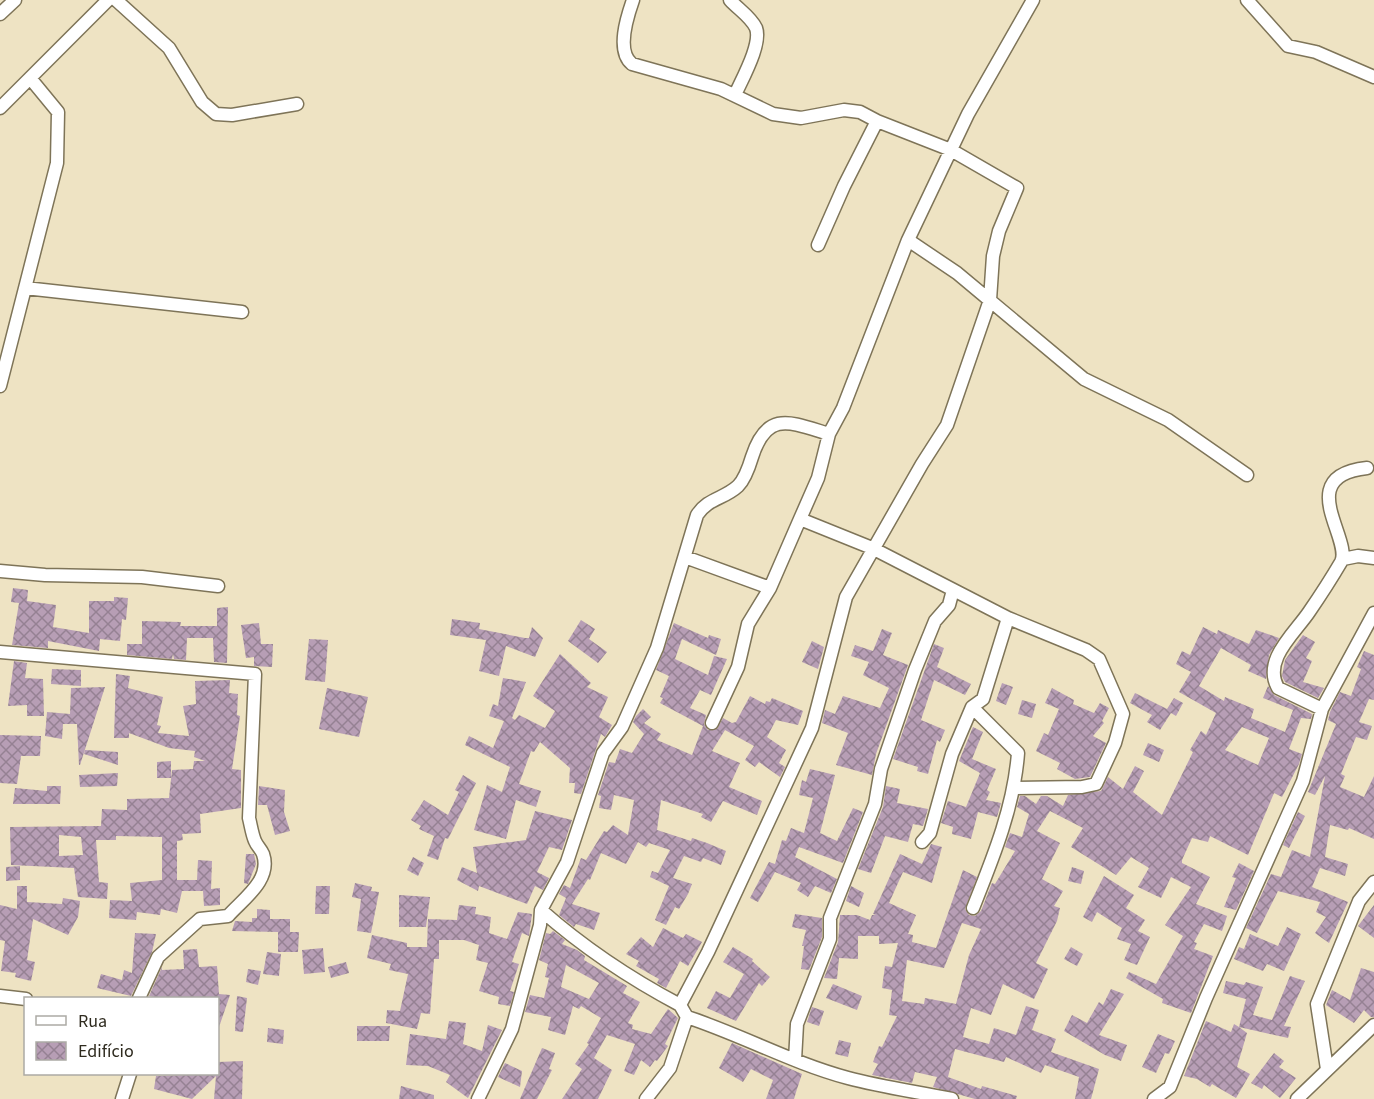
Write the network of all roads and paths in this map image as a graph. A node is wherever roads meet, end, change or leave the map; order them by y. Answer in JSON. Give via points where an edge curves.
{"nodes":[{"id":1,"x":15,"y":0,"type":"edge"},
{"id":2,"x":108,"y":0,"type":"edge"},
{"id":3,"x":116,"y":0,"type":"edge"},
{"id":4,"x":633,"y":0,"type":"edge"},
{"id":5,"x":730,"y":0,"type":"edge"},
{"id":6,"x":1032,"y":0,"type":"edge"},
{"id":7,"x":1247,"y":0,"type":"edge"},
{"id":8,"x":0,"y":15,"type":"edge"},
{"id":9,"x":1374,"y":77,"type":"edge"},
{"id":10,"x":30,"y":78,"type":"junction"},
{"id":11,"x":735,"y":95,"type":"junction"},
{"id":12,"x":297,"y":104,"type":"dead end"},
{"id":13,"x":0,"y":108,"type":"edge"},
{"id":14,"x":877,"y":121,"type":"junction"},
{"id":15,"x":951,"y":150,"type":"junction"},
{"id":16,"x":908,"y":240,"type":"junction"},
{"id":17,"x":818,"y":245,"type":"dead end"},
{"id":18,"x":25,"y":288,"type":"junction"},
{"id":19,"x":990,"y":300,"type":"junction"},
{"id":20,"x":242,"y":312,"type":"dead end"},
{"id":21,"x":0,"y":386,"type":"edge"},
{"id":22,"x":829,"y":434,"type":"junction"},
{"id":23,"x":1367,"y":468,"type":"dead end"},
{"id":24,"x":1247,"y":475,"type":"dead end"},
{"id":25,"x":800,"y":519,"type":"junction"},
{"id":26,"x":872,"y":548,"type":"junction"},
{"id":27,"x":686,"y":557,"type":"junction"},
{"id":28,"x":1374,"y":558,"type":"edge"},
{"id":29,"x":1343,"y":559,"type":"junction"},
{"id":30,"x":0,"y":571,"type":"edge"},
{"id":31,"x":218,"y":586,"type":"dead end"},
{"id":32,"x":770,"y":588,"type":"junction"},
{"id":33,"x":953,"y":590,"type":"junction"},
{"id":34,"x":1374,"y":613,"type":"edge"},
{"id":35,"x":1008,"y":618,"type":"junction"},
{"id":36,"x":0,"y":652,"type":"edge"},
{"id":37,"x":972,"y":707,"type":"junction"},
{"id":38,"x":1322,"y":709,"type":"junction"},
{"id":39,"x":712,"y":723,"type":"dead end"},
{"id":40,"x":1014,"y":788,"type":"junction"},
{"id":41,"x":922,"y":842,"type":"dead end"},
{"id":42,"x":1374,"y":882,"type":"edge"},
{"id":43,"x":973,"y":908,"type":"dead end"},
{"id":44,"x":541,"y":910,"type":"junction"},
{"id":45,"x":0,"y":996,"type":"edge"},
{"id":46,"x":140,"y":997,"type":"edge"},
{"id":47,"x":24,"y":999,"type":"edge"},
{"id":48,"x":680,"y":1005,"type":"junction"},
{"id":49,"x":687,"y":1017,"type":"junction"},
{"id":50,"x":1374,"y":1025,"type":"edge"},
{"id":51,"x":795,"y":1060,"type":"junction"},
{"id":52,"x":1327,"y":1069,"type":"junction"},
{"id":53,"x":130,"y":1075,"type":"edge"},
{"id":54,"x":122,"y":1099,"type":"edge"},
{"id":55,"x":478,"y":1099,"type":"edge"},
{"id":56,"x":646,"y":1099,"type":"edge"},
{"id":57,"x":952,"y":1099,"type":"edge"},
{"id":58,"x":1154,"y":1099,"type":"edge"},
{"id":59,"x":1297,"y":1099,"type":"edge"}],
"edges":[{"from":1,"to":8,"type":"street"},
{"from":2,"to":10,"type":"street"},
{"from":3,"to":12,"type":"street","via":[[169,48],[202,102],[216,114]]},
{"from":4,"to":11,"type":"street","via":[[624,44],[627,60]]},
{"from":5,"to":11,"type":"street","via":[[757,33],[752,58]]},
{"from":6,"to":15,"type":"street"},
{"from":7,"to":9,"type":"street","via":[[1288,46],[1316,52]]},
{"from":10,"to":13,"type":"street"},
{"from":10,"to":18,"type":"street","via":[[58,112],[58,137],[57,163]]},
{"from":11,"to":14,"type":"street","via":[[773,114],[789,117],[855,110]]},
{"from":14,"to":15,"type":"street"},
{"from":14,"to":17,"type":"street"},
{"from":15,"to":16,"type":"street"},
{"from":15,"to":19,"type":"street","via":[[1017,188],[999,231]]},
{"from":16,"to":19,"type":"street"},
{"from":16,"to":22,"type":"street","via":[[843,408]]},
{"from":18,"to":20,"type":"street"},
{"from":18,"to":21,"type":"street"},
{"from":19,"to":24,"type":"street","via":[[1084,379],[1168,420]]},
{"from":19,"to":26,"type":"street","via":[[947,425]]},
{"from":22,"to":25,"type":"street","via":[[818,478]]},
{"from":22,"to":27,"type":"street","via":[[783,422],[764,431],[742,480],[703,506],[697,515]]},
{"from":23,"to":29,"type":"street","via":[[1340,476],[1332,488],[1330,513]]},
{"from":25,"to":26,"type":"street"},
{"from":25,"to":32,"type":"street"},
{"from":26,"to":33,"type":"street"},
{"from":26,"to":48,"type":"street","via":[[846,597],[812,728]]},
{"from":27,"to":32,"type":"street"},
{"from":27,"to":44,"type":"street","via":[[657,648],[622,727],[603,753],[567,862]]},
{"from":28,"to":29,"type":"street","via":[[1358,555]]},
{"from":29,"to":38,"type":"street","via":[[1282,647],[1274,673],[1278,688]]},
{"from":30,"to":31,"type":"street","via":[[142,577]]},
{"from":32,"to":39,"type":"street","via":[[748,624],[738,667]]},
{"from":33,"to":35,"type":"street"},
{"from":33,"to":51,"type":"street","via":[[915,670],[881,769],[875,804],[830,918],[830,939],[797,1024]]},
{"from":34,"to":38,"type":"street"},
{"from":35,"to":37,"type":"street","via":[[983,699]]},
{"from":35,"to":40,"type":"street","via":[[1099,659],[1123,714],[1096,784]]},
{"from":36,"to":46,"type":"street","via":[[255,674],[249,818],[263,855],[264,873],[256,888],[228,916],[200,919],[158,957]]},
{"from":37,"to":40,"type":"street","via":[[1018,753]]},
{"from":37,"to":41,"type":"street","via":[[952,754],[930,833]]},
{"from":38,"to":58,"type":"street","via":[[1303,780],[1170,1087]]},
{"from":40,"to":43,"type":"street"},
{"from":42,"to":52,"type":"street","via":[[1359,901],[1317,1004]]},
{"from":44,"to":48,"type":"street","via":[[579,943]]},
{"from":44,"to":55,"type":"street","via":[[512,1029]]},
{"from":45,"to":47,"type":"street"},
{"from":48,"to":49,"type":"street"},
{"from":49,"to":51,"type":"street"},
{"from":49,"to":56,"type":"street","via":[[670,1068]]},
{"from":50,"to":52,"type":"street"},
{"from":51,"to":57,"type":"street","via":[[848,1078]]},
{"from":52,"to":59,"type":"street"},
{"from":53,"to":54,"type":"street"}]}
